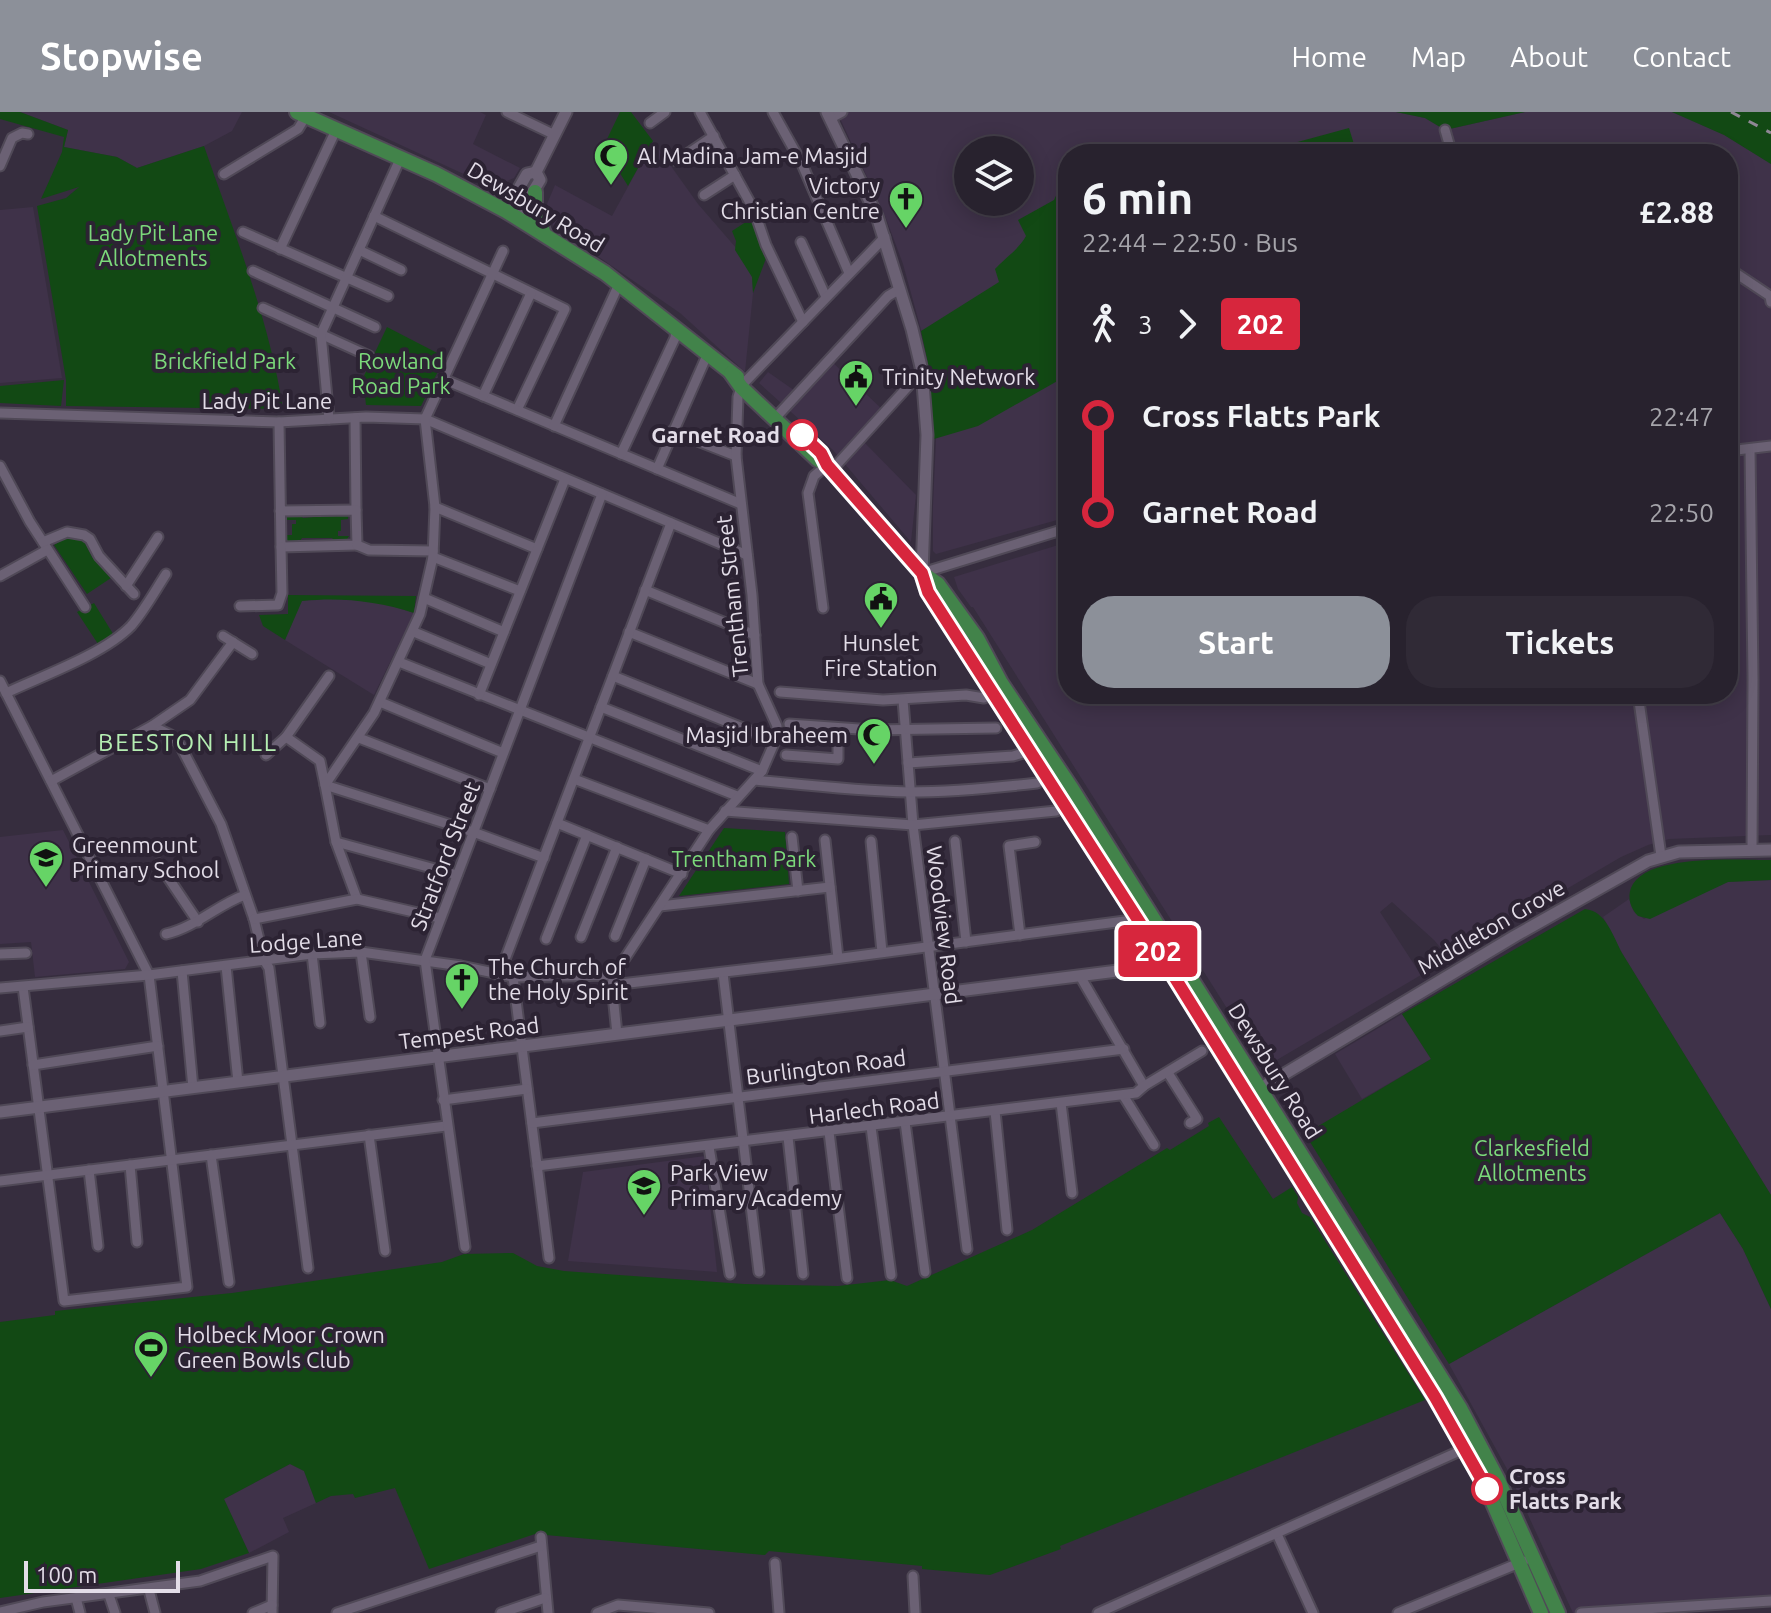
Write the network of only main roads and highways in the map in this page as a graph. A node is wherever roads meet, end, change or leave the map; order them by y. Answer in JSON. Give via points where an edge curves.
{"nodes":[{"id":1,"x":302,"y":114,"type":"edge"},
{"id":2,"x":535,"y":192,"type":"road end"},
{"id":3,"x":544,"y":234,"type":"junction"},
{"id":4,"x":743,"y":385,"type":"junction"},
{"id":5,"x":830,"y":468,"type":"junction"},
{"id":6,"x":1354,"y":1252,"type":"junction"},
{"id":7,"x":1443,"y":1382,"type":"junction"},
{"id":8,"x":1435,"y":1397,"type":"junction"},
{"id":9,"x":1472,"y":1445,"type":"junction"},
{"id":10,"x":1527,"y":1560,"type":"junction"},
{"id":11,"x":1541,"y":1613,"type":"edge"},
{"id":12,"x":1558,"y":1613,"type":"edge"}],
"edges":[{"from":1,"to":3,"type":"main road","name":"Dewsbury Road"},
{"from":2,"to":3,"type":"main road"},
{"from":3,"to":4,"type":"main road","name":"Dewsbury Road","via":[[619,284]]},
{"from":4,"to":5,"type":"main road","name":"Dewsbury Road"},
{"from":4,"to":5,"type":"main road","name":"Dewsbury Road","via":[[821,453]]},
{"from":5,"to":6,"type":"main road","name":"Dewsbury Road","via":[[962,616],[991,691],[1037,748]]},
{"from":6,"to":7,"type":"main road","name":"Dewsbury Road"},
{"from":6,"to":8,"type":"main road","name":"Dewsbury Road"},
{"from":7,"to":8,"type":"main road"},
{"from":7,"to":9,"type":"main road","name":"Dewsbury Road"},
{"from":8,"to":9,"type":"main road","name":"Dewsbury Road"},
{"from":9,"to":10,"type":"main road","name":"Dewsbury Road"},
{"from":10,"to":11,"type":"main road","name":"Dewsbury Road"},
{"from":10,"to":12,"type":"main road","name":"Dewsbury Road"}]}
